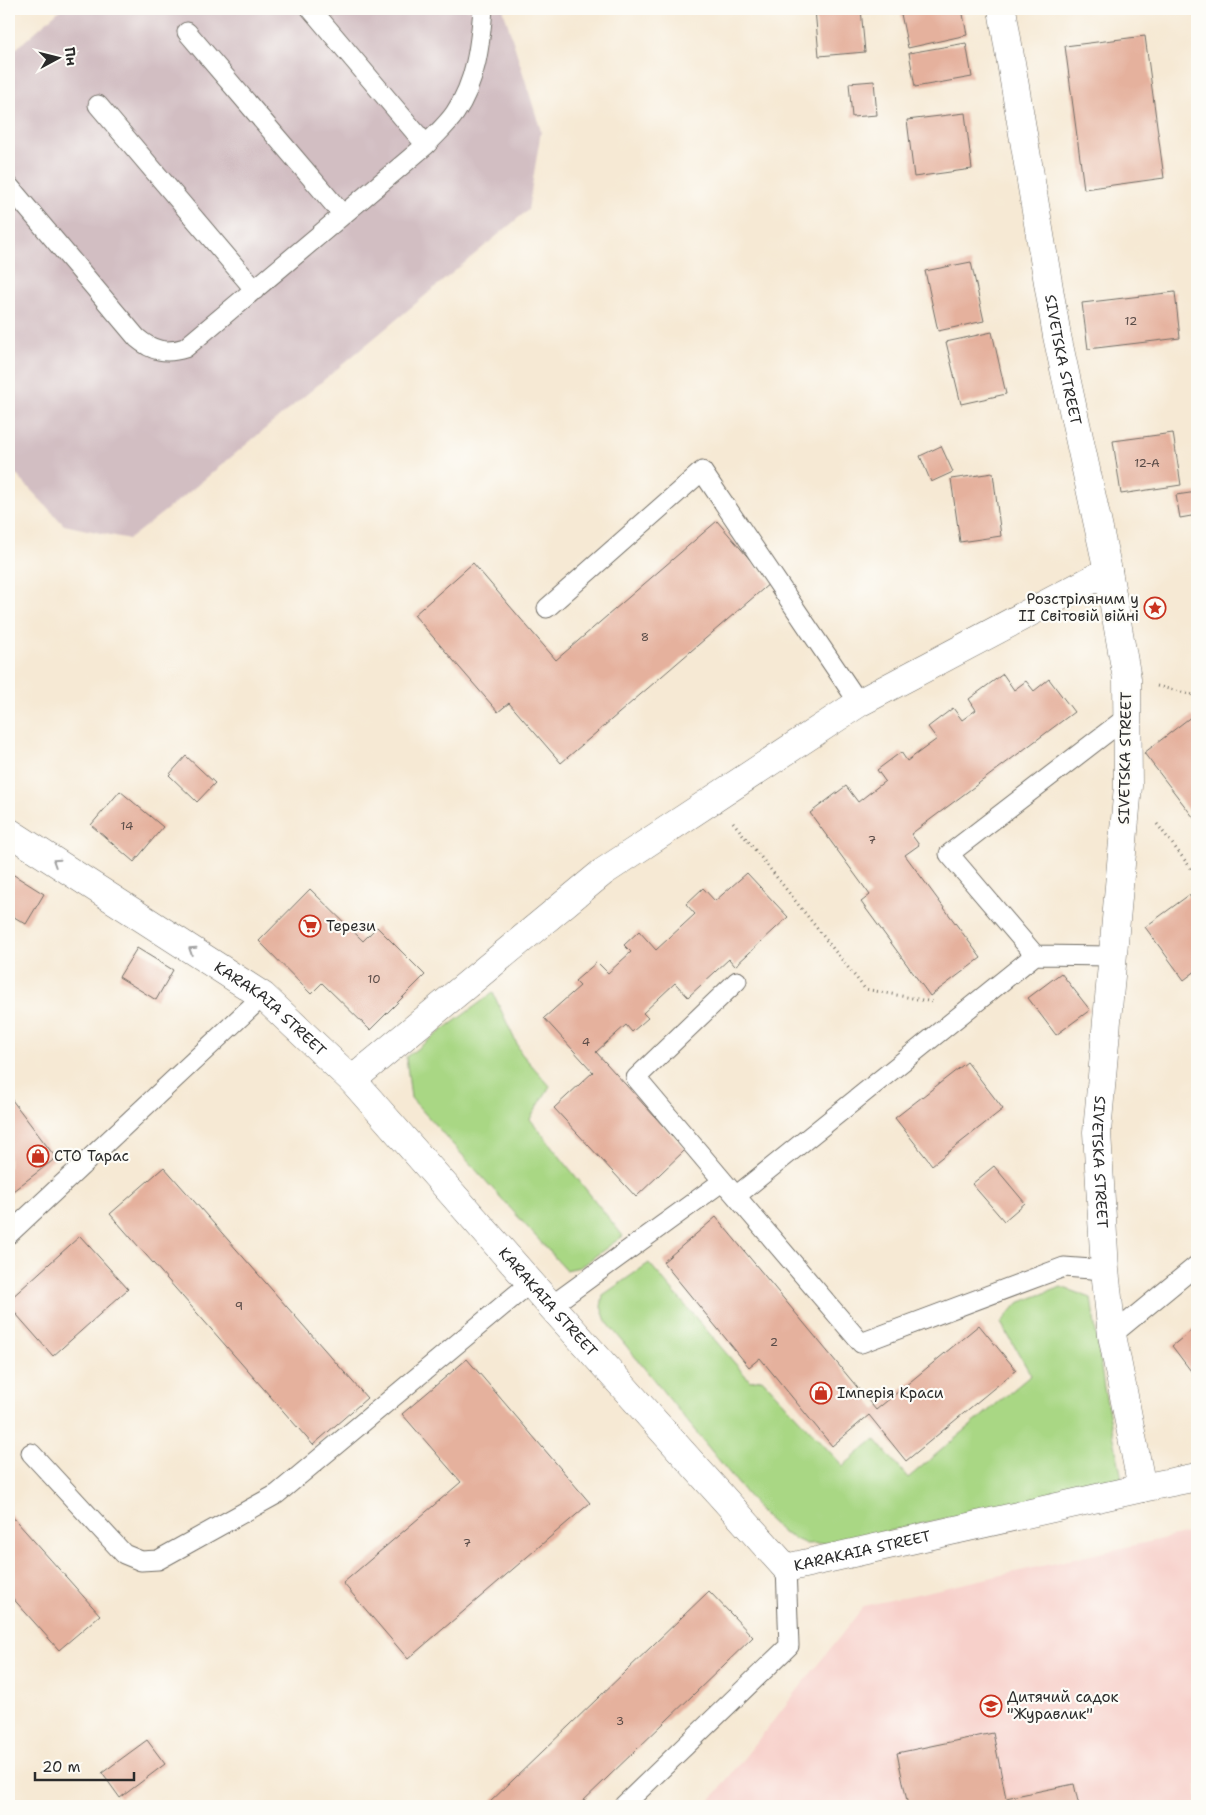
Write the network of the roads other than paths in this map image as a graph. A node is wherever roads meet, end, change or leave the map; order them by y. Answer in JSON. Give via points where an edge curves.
{"nodes":[{"id":1,"x":310,"y":9,"type":"edge"},
{"id":2,"x":483,"y":9,"type":"edge"},
{"id":3,"x":1002,"y":9,"type":"edge"},
{"id":4,"x":188,"y":32,"type":"dead end"},
{"id":5,"x":98,"y":105,"type":"dead end"},
{"id":6,"x":426,"y":145,"type":"junction"},
{"id":7,"x":9,"y":186,"type":"edge"},
{"id":8,"x":343,"y":215,"type":"junction"},
{"id":9,"x":255,"y":290,"type":"junction"},
{"id":10,"x":1108,"y":571,"type":"junction"},
{"id":11,"x":547,"y":608,"type":"dead end"},
{"id":12,"x":859,"y":703,"type":"junction"},
{"id":13,"x":1127,"y":717,"type":"junction"},
{"id":14,"x":9,"y":832,"type":"edge"},
{"id":15,"x":1036,"y":955,"type":"junction"},
{"id":16,"x":1112,"y":956,"type":"junction"},
{"id":17,"x":737,"y":980,"type":"dead end"},
{"id":18,"x":262,"y":996,"type":"junction"},
{"id":19,"x":352,"y":1080,"type":"junction"},
{"id":20,"x":723,"y":1181,"type":"junction"},
{"id":21,"x":736,"y":1196,"type":"junction"},
{"id":22,"x":9,"y":1234,"type":"edge"},
{"id":23,"x":1197,"y":1265,"type":"edge"},
{"id":24,"x":1105,"y":1270,"type":"junction"},
{"id":25,"x":530,"y":1283,"type":"junction"},
{"id":26,"x":551,"y":1306,"type":"junction"},
{"id":27,"x":1112,"y":1335,"type":"junction"},
{"id":28,"x":31,"y":1454,"type":"dead end"},
{"id":29,"x":1197,"y":1477,"type":"edge"},
{"id":30,"x":1142,"y":1488,"type":"junction"},
{"id":31,"x":786,"y":1568,"type":"junction"},
{"id":32,"x":623,"y":1806,"type":"edge"}],
"edges":[{"from":1,"to":6,"type":"lane"},
{"from":2,"to":6,"type":"lane","via":[[472,79],[455,114]]},
{"from":3,"to":10,"type":"street","name":"SIVETSKA STREET","via":[[1057,336]]},
{"from":4,"to":8,"type":"lane"},
{"from":5,"to":9,"type":"lane"},
{"from":6,"to":8,"type":"lane"},
{"from":7,"to":9,"type":"lane","via":[[137,338],[154,350],[175,352],[185,348]]},
{"from":8,"to":9,"type":"lane"},
{"from":10,"to":12,"type":"street"},
{"from":10,"to":13,"type":"street","name":"SIVETSKA STREET","via":[[1127,679]]},
{"from":11,"to":12,"type":"lane","via":[[702,471]]},
{"from":12,"to":19,"type":"street","via":[[604,872]]},
{"from":13,"to":15,"type":"lane","via":[[949,854]]},
{"from":13,"to":16,"type":"street","name":"SIVETSKA STREET","via":[[1128,786]]},
{"from":18,"to":14,"type":"street","name":"KARAKAIA STREET","one_way":true},
{"from":15,"to":16,"type":"lane"},
{"from":15,"to":21,"type":"lane"},
{"from":16,"to":24,"type":"street","name":"SIVETSKA STREET","via":[[1097,1132]]},
{"from":17,"to":20,"type":"lane","via":[[636,1078]]},
{"from":18,"to":19,"type":"street","name":"KARAKAIA STREET"},
{"from":18,"to":22,"type":"lane"},
{"from":19,"to":25,"type":"street","name":"KARAKAIA STREET"},
{"from":20,"to":21,"type":"lane"},
{"from":20,"to":26,"type":"lane"},
{"from":21,"to":24,"type":"lane","via":[[862,1344],[1064,1267]]},
{"from":23,"to":27,"type":"lane"},
{"from":24,"to":27,"type":"street","name":"SIVETSKA STREET"},
{"from":25,"to":26,"type":"street","name":"KARAKAIA STREET"},
{"from":25,"to":28,"type":"lane","via":[[277,1494],[158,1560],[141,1561],[124,1554]]},
{"from":26,"to":31,"type":"street","name":"KARAKAIA STREET"},
{"from":27,"to":30,"type":"street","name":"SIVETSKA STREET"},
{"from":29,"to":30,"type":"street"},
{"from":30,"to":31,"type":"street","name":"KARAKAIA STREET"},
{"from":31,"to":32,"type":"lane","via":[[789,1646]]}]}
